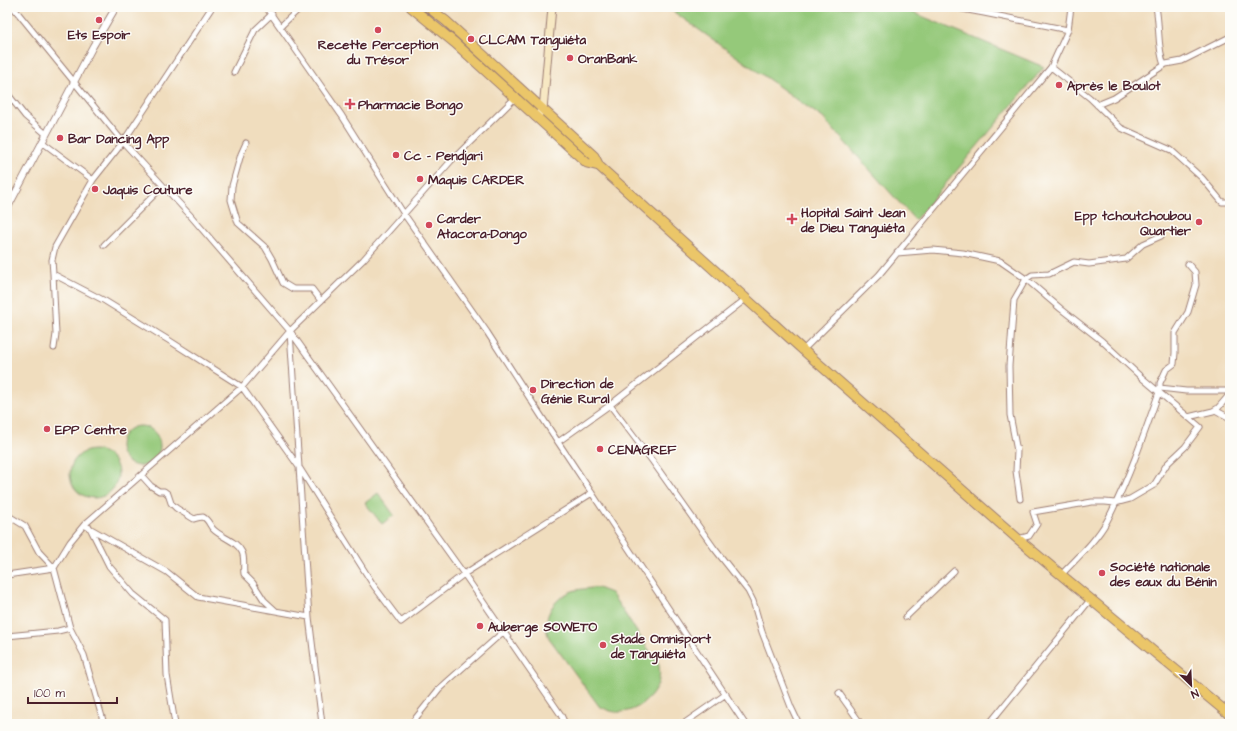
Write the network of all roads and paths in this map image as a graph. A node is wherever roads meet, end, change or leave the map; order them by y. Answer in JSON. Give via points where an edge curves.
{"nodes":[{"id":1,"x":12,"y":7,"type":"edge"},
{"id":2,"x":116,"y":7,"type":"edge"},
{"id":3,"x":212,"y":7,"type":"edge"},
{"id":4,"x":266,"y":7,"type":"edge"},
{"id":5,"x":301,"y":7,"type":"edge"},
{"id":6,"x":411,"y":7,"type":"edge"},
{"id":7,"x":428,"y":7,"type":"edge"},
{"id":8,"x":552,"y":7,"type":"edge"},
{"id":9,"x":952,"y":7,"type":"edge"},
{"id":10,"x":983,"y":7,"type":"edge"},
{"id":11,"x":1071,"y":7,"type":"edge"},
{"id":12,"x":1156,"y":7,"type":"edge"},
{"id":13,"x":984,"y":13,"type":"junction"},
{"id":14,"x":272,"y":14,"type":"junction"},
{"id":15,"x":280,"y":27,"type":"junction"},
{"id":16,"x":1068,"y":30,"type":"junction"},
{"id":17,"x":1230,"y":37,"type":"edge"},
{"id":18,"x":1164,"y":65,"type":"junction"},
{"id":19,"x":1051,"y":67,"type":"junction"},
{"id":20,"x":234,"y":72,"type":"dead end"},
{"id":21,"x":74,"y":83,"type":"junction"},
{"id":22,"x":7,"y":93,"type":"edge"},
{"id":23,"x":514,"y":98,"type":"junction"},
{"id":24,"x":1097,"y":105,"type":"junction"},
{"id":25,"x":543,"y":110,"type":"junction"},
{"id":26,"x":536,"y":117,"type":"junction"},
{"id":27,"x":46,"y":134,"type":"junction"},
{"id":28,"x":42,"y":142,"type":"junction"},
{"id":29,"x":123,"y":142,"type":"junction"},
{"id":30,"x":246,"y":143,"type":"dead end"},
{"id":31,"x":599,"y":166,"type":"junction"},
{"id":32,"x":93,"y":180,"type":"junction"},
{"id":33,"x":163,"y":186,"type":"junction"},
{"id":34,"x":7,"y":193,"type":"edge"},
{"id":35,"x":12,"y":199,"type":"junction"},
{"id":36,"x":1230,"y":202,"type":"edge"},
{"id":37,"x":7,"y":209,"type":"edge"},
{"id":38,"x":404,"y":214,"type":"junction"},
{"id":39,"x":1160,"y":236,"type":"dead end"},
{"id":40,"x":104,"y":245,"type":"dead end"},
{"id":41,"x":897,"y":253,"type":"junction"},
{"id":42,"x":1188,"y":264,"type":"dead end"},
{"id":43,"x":53,"y":274,"type":"junction"},
{"id":44,"x":1026,"y":279,"type":"junction"},
{"id":45,"x":747,"y":298,"type":"junction"},
{"id":46,"x":321,"y":301,"type":"junction"},
{"id":47,"x":290,"y":331,"type":"junction"},
{"id":48,"x":54,"y":348,"type":"dead end"},
{"id":49,"x":803,"y":350,"type":"junction"},
{"id":50,"x":242,"y":386,"type":"junction"},
{"id":51,"x":1158,"y":390,"type":"junction"},
{"id":52,"x":1230,"y":392,"type":"edge"},
{"id":53,"x":610,"y":405,"type":"junction"},
{"id":54,"x":1215,"y":410,"type":"junction"},
{"id":55,"x":1188,"y":417,"type":"junction"},
{"id":56,"x":1230,"y":418,"type":"edge"},
{"id":57,"x":558,"y":442,"type":"junction"},
{"id":58,"x":299,"y":467,"type":"junction"},
{"id":59,"x":141,"y":475,"type":"junction"},
{"id":60,"x":592,"y":493,"type":"junction"},
{"id":61,"x":1020,"y":499,"type":"dead end"},
{"id":62,"x":1115,"y":503,"type":"junction"},
{"id":63,"x":7,"y":515,"type":"edge"},
{"id":64,"x":84,"y":524,"type":"junction"},
{"id":65,"x":90,"y":528,"type":"junction"},
{"id":66,"x":1018,"y":539,"type":"junction"},
{"id":67,"x":54,"y":568,"type":"junction"},
{"id":68,"x":954,"y":571,"type":"dead end"},
{"id":69,"x":464,"y":574,"type":"junction"},
{"id":70,"x":7,"y":575,"type":"edge"},
{"id":71,"x":1061,"y":575,"type":"junction"},
{"id":72,"x":1090,"y":600,"type":"junction"},
{"id":73,"x":276,"y":611,"type":"junction"},
{"id":74,"x":309,"y":617,"type":"junction"},
{"id":75,"x":906,"y":617,"type":"dead end"},
{"id":76,"x":70,"y":628,"type":"junction"},
{"id":77,"x":503,"y":632,"type":"junction"},
{"id":78,"x":7,"y":636,"type":"edge"},
{"id":79,"x":839,"y":693,"type":"dead end"},
{"id":80,"x":726,"y":694,"type":"junction"},
{"id":81,"x":1230,"y":714,"type":"edge"},
{"id":82,"x":412,"y":723,"type":"edge"},
{"id":83,"x":104,"y":724,"type":"edge"},
{"id":84,"x":175,"y":724,"type":"edge"},
{"id":85,"x":322,"y":724,"type":"edge"},
{"id":86,"x":565,"y":724,"type":"edge"},
{"id":87,"x":683,"y":724,"type":"edge"},
{"id":88,"x":745,"y":724,"type":"edge"},
{"id":89,"x":799,"y":724,"type":"edge"},
{"id":90,"x":862,"y":724,"type":"edge"},
{"id":91,"x":989,"y":724,"type":"edge"}],
"edges":[{"from":1,"to":21,"type":"street"},
{"from":2,"to":21,"type":"street"},
{"from":3,"to":29,"type":"street"},
{"from":4,"to":14,"type":"street"},
{"from":5,"to":15,"type":"street"},
{"from":6,"to":23,"type":"highway","via":[[455,43]]},
{"from":7,"to":25,"type":"highway"},
{"from":8,"to":25,"type":"main road"},
{"from":9,"to":13,"type":"street"},
{"from":10,"to":13,"type":"street"},
{"from":11,"to":16,"type":"street"},
{"from":12,"to":18,"type":"street","via":[[1160,55]]},
{"from":13,"to":16,"type":"street"},
{"from":14,"to":15,"type":"street"},
{"from":14,"to":20,"type":"street","via":[[255,30]]},
{"from":15,"to":38,"type":"street","via":[[342,116]]},
{"from":16,"to":19,"type":"street"},
{"from":17,"to":18,"type":"street","via":[[1182,61]]},
{"from":18,"to":24,"type":"street","via":[[1114,98]]},
{"from":19,"to":24,"type":"street"},
{"from":19,"to":41,"type":"street"},
{"from":21,"to":27,"type":"street"},
{"from":21,"to":29,"type":"street"},
{"from":22,"to":27,"type":"street","via":[[25,116]]},
{"from":23,"to":26,"type":"highway"},
{"from":23,"to":38,"type":"street","via":[[451,161]]},
{"from":24,"to":36,"type":"street","via":[[1121,128],[1171,150],[1202,178],[1222,202]]},
{"from":25,"to":26,"type":"main road"},
{"from":25,"to":31,"type":"highway","via":[[594,156]]},
{"from":26,"to":31,"type":"highway","via":[[587,163]]},
{"from":27,"to":28,"type":"street"},
{"from":28,"to":32,"type":"street"},
{"from":28,"to":35,"type":"street"},
{"from":29,"to":32,"type":"street"},
{"from":29,"to":33,"type":"street"},
{"from":30,"to":46,"type":"street","via":[[232,186],[231,200],[238,223],[265,248],[283,283],[293,289],[312,289]]},
{"from":31,"to":45,"type":"highway"},
{"from":32,"to":43,"type":"street","via":[[55,247],[52,260]]},
{"from":33,"to":40,"type":"street"},
{"from":33,"to":47,"type":"street"},
{"from":34,"to":35,"type":"street"},
{"from":35,"to":37,"type":"street"},
{"from":38,"to":46,"type":"street","via":[[363,260]]},
{"from":38,"to":57,"type":"street","via":[[487,332]]},
{"from":39,"to":44,"type":"street","via":[[1143,244],[1126,259],[1089,264],[1074,262],[1048,274],[1032,275]]},
{"from":41,"to":44,"type":"street","via":[[933,250],[963,253],[1000,261]]},
{"from":41,"to":49,"type":"street","via":[[879,275]]},
{"from":42,"to":51,"type":"street","via":[[1195,272],[1196,285],[1188,312],[1176,333],[1174,364],[1166,370]]},
{"from":43,"to":48,"type":"street","via":[[56,334]]},
{"from":43,"to":50,"type":"street","via":[[105,301]]},
{"from":44,"to":51,"type":"street"},
{"from":44,"to":61,"type":"street","via":[[1014,300],[1009,366],[1010,415],[1017,451],[1016,471]]},
{"from":45,"to":49,"type":"highway"},
{"from":45,"to":53,"type":"street"},
{"from":46,"to":47,"type":"street"},
{"from":47,"to":50,"type":"street"},
{"from":47,"to":58,"type":"street"},
{"from":47,"to":69,"type":"street"},
{"from":49,"to":66,"type":"highway"},
{"from":50,"to":58,"type":"street"},
{"from":50,"to":59,"type":"street"},
{"from":51,"to":52,"type":"street"},
{"from":51,"to":55,"type":"street"},
{"from":51,"to":62,"type":"street","via":[[1145,432]]},
{"from":52,"to":54,"type":"street"},
{"from":53,"to":57,"type":"street"},
{"from":53,"to":89,"type":"street","via":[[748,591]]},
{"from":54,"to":55,"type":"street"},
{"from":54,"to":56,"type":"street"},
{"from":55,"to":62,"type":"street","via":[[1200,427],[1167,464],[1154,485],[1130,499]]},
{"from":57,"to":60,"type":"street"},
{"from":58,"to":69,"type":"street","via":[[374,586],[401,622]]},
{"from":58,"to":74,"type":"street"},
{"from":59,"to":64,"type":"street"},
{"from":59,"to":73,"type":"street","via":[[150,486],[168,494],[176,508],[194,519],[205,518],[215,531],[236,543],[243,554],[244,574]]},
{"from":60,"to":69,"type":"street"},
{"from":60,"to":80,"type":"street"},
{"from":62,"to":66,"type":"street","via":[[1092,502],[1033,512],[1037,524],[1029,536]]},
{"from":62,"to":71,"type":"street","via":[[1106,522],[1091,543]]},
{"from":63,"to":67,"type":"street","via":[[25,526],[39,552]]},
{"from":64,"to":65,"type":"street"},
{"from":64,"to":67,"type":"street"},
{"from":65,"to":73,"type":"street","via":[[167,572],[198,597]]},
{"from":65,"to":84,"type":"street","via":[[109,566],[133,594],[164,620],[167,675]]},
{"from":66,"to":71,"type":"highway"},
{"from":67,"to":70,"type":"street"},
{"from":67,"to":76,"type":"street"},
{"from":68,"to":75,"type":"street"},
{"from":69,"to":77,"type":"street"},
{"from":71,"to":72,"type":"highway"},
{"from":72,"to":81,"type":"highway"},
{"from":72,"to":91,"type":"street"},
{"from":73,"to":74,"type":"street"},
{"from":74,"to":85,"type":"street"},
{"from":76,"to":78,"type":"street"},
{"from":76,"to":83,"type":"street","via":[[84,655]]},
{"from":77,"to":82,"type":"street","via":[[439,689]]},
{"from":77,"to":86,"type":"street"},
{"from":79,"to":90,"type":"street"},
{"from":80,"to":87,"type":"street"},
{"from":80,"to":88,"type":"street"}]}
